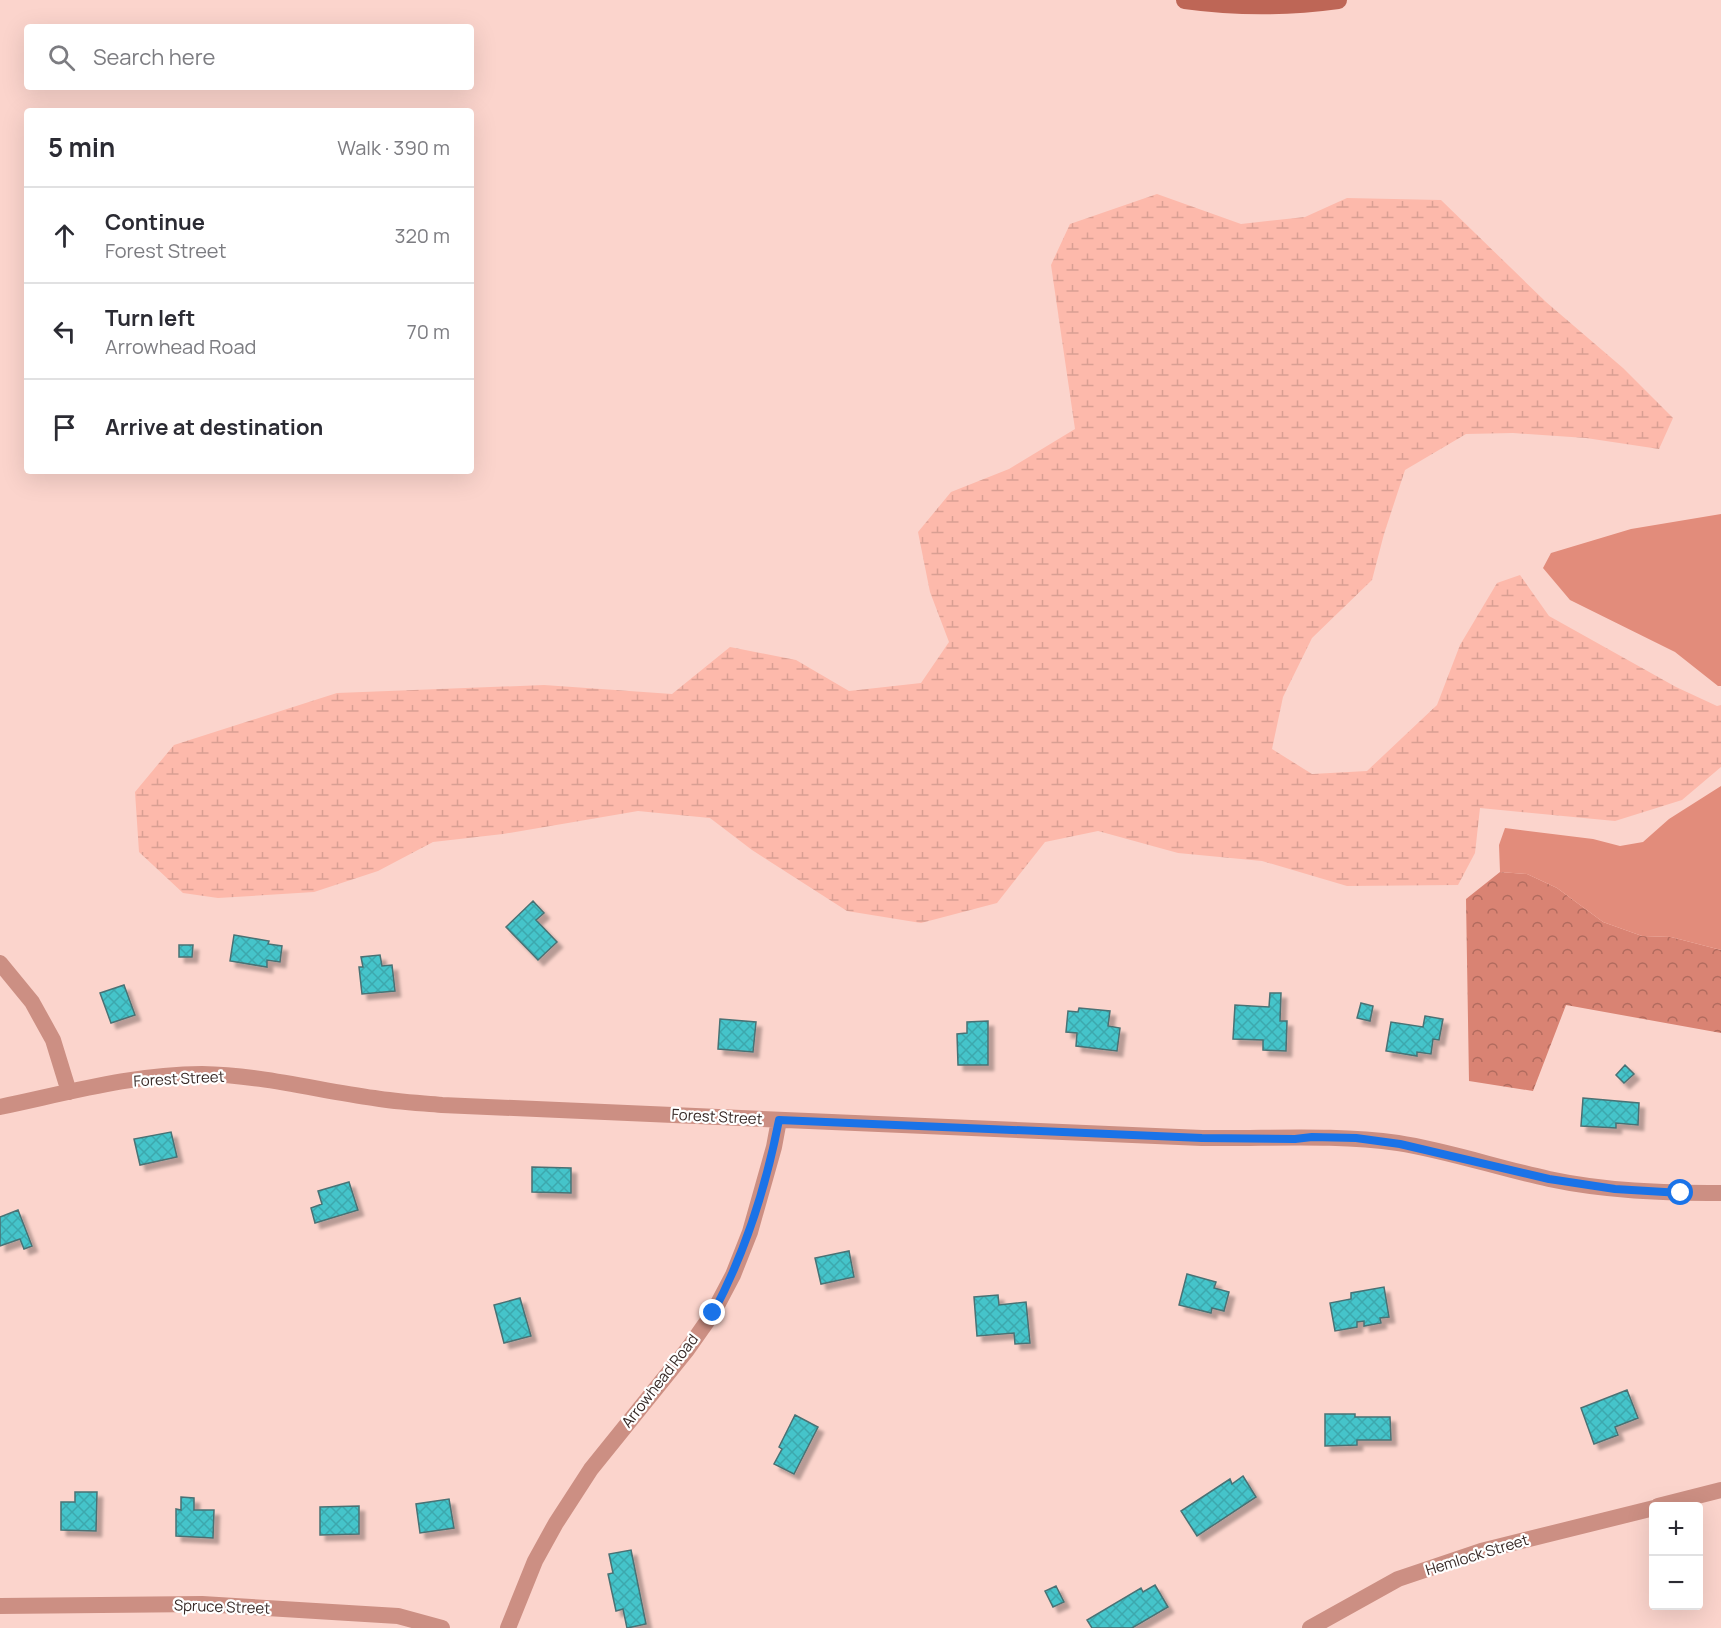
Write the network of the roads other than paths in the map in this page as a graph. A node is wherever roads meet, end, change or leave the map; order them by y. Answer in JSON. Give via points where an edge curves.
{"nodes":[{"id":1,"x":1185,"y":0,"type":"edge"},
{"id":2,"x":1338,"y":0,"type":"edge"},
{"id":3,"x":0,"y":963,"type":"edge"},
{"id":4,"x":69,"y":1092,"type":"junction"},
{"id":5,"x":0,"y":1107,"type":"edge"},
{"id":6,"x":779,"y":1120,"type":"junction"},
{"id":7,"x":1721,"y":1193,"type":"edge"},
{"id":8,"x":1721,"y":1490,"type":"edge"},
{"id":9,"x":1675,"y":1502,"type":"edge"},
{"id":10,"x":1649,"y":1509,"type":"edge"},
{"id":11,"x":0,"y":1606,"type":"edge"},
{"id":12,"x":442,"y":1628,"type":"edge"},
{"id":13,"x":508,"y":1628,"type":"edge"},
{"id":14,"x":1310,"y":1628,"type":"edge"}],
"edges":[{"from":1,"to":2,"type":"street","via":[[1268,6]]},
{"from":3,"to":4,"type":"street","via":[[32,1002],[53,1040]]},
{"from":4,"to":5,"type":"street","name":"Forest Street"},
{"from":4,"to":6,"type":"street","name":"Forest Street","via":[[156,1077],[202,1074],[442,1105]]},
{"from":6,"to":7,"type":"street","name":"Forest Street","via":[[1202,1138],[1356,1138],[1615,1189]]},
{"from":6,"to":13,"type":"street","name":"Arrowhead Road","via":[[750,1232],[713,1313],[591,1469],[536,1561]]},
{"from":8,"to":9,"type":"street","name":"Hemlock Street"},
{"from":10,"to":14,"type":"street","name":"Hemlock Street","via":[[1481,1551],[1398,1579]]},
{"from":11,"to":12,"type":"street","name":"Spruce Street","via":[[202,1604],[398,1616]]}]}
